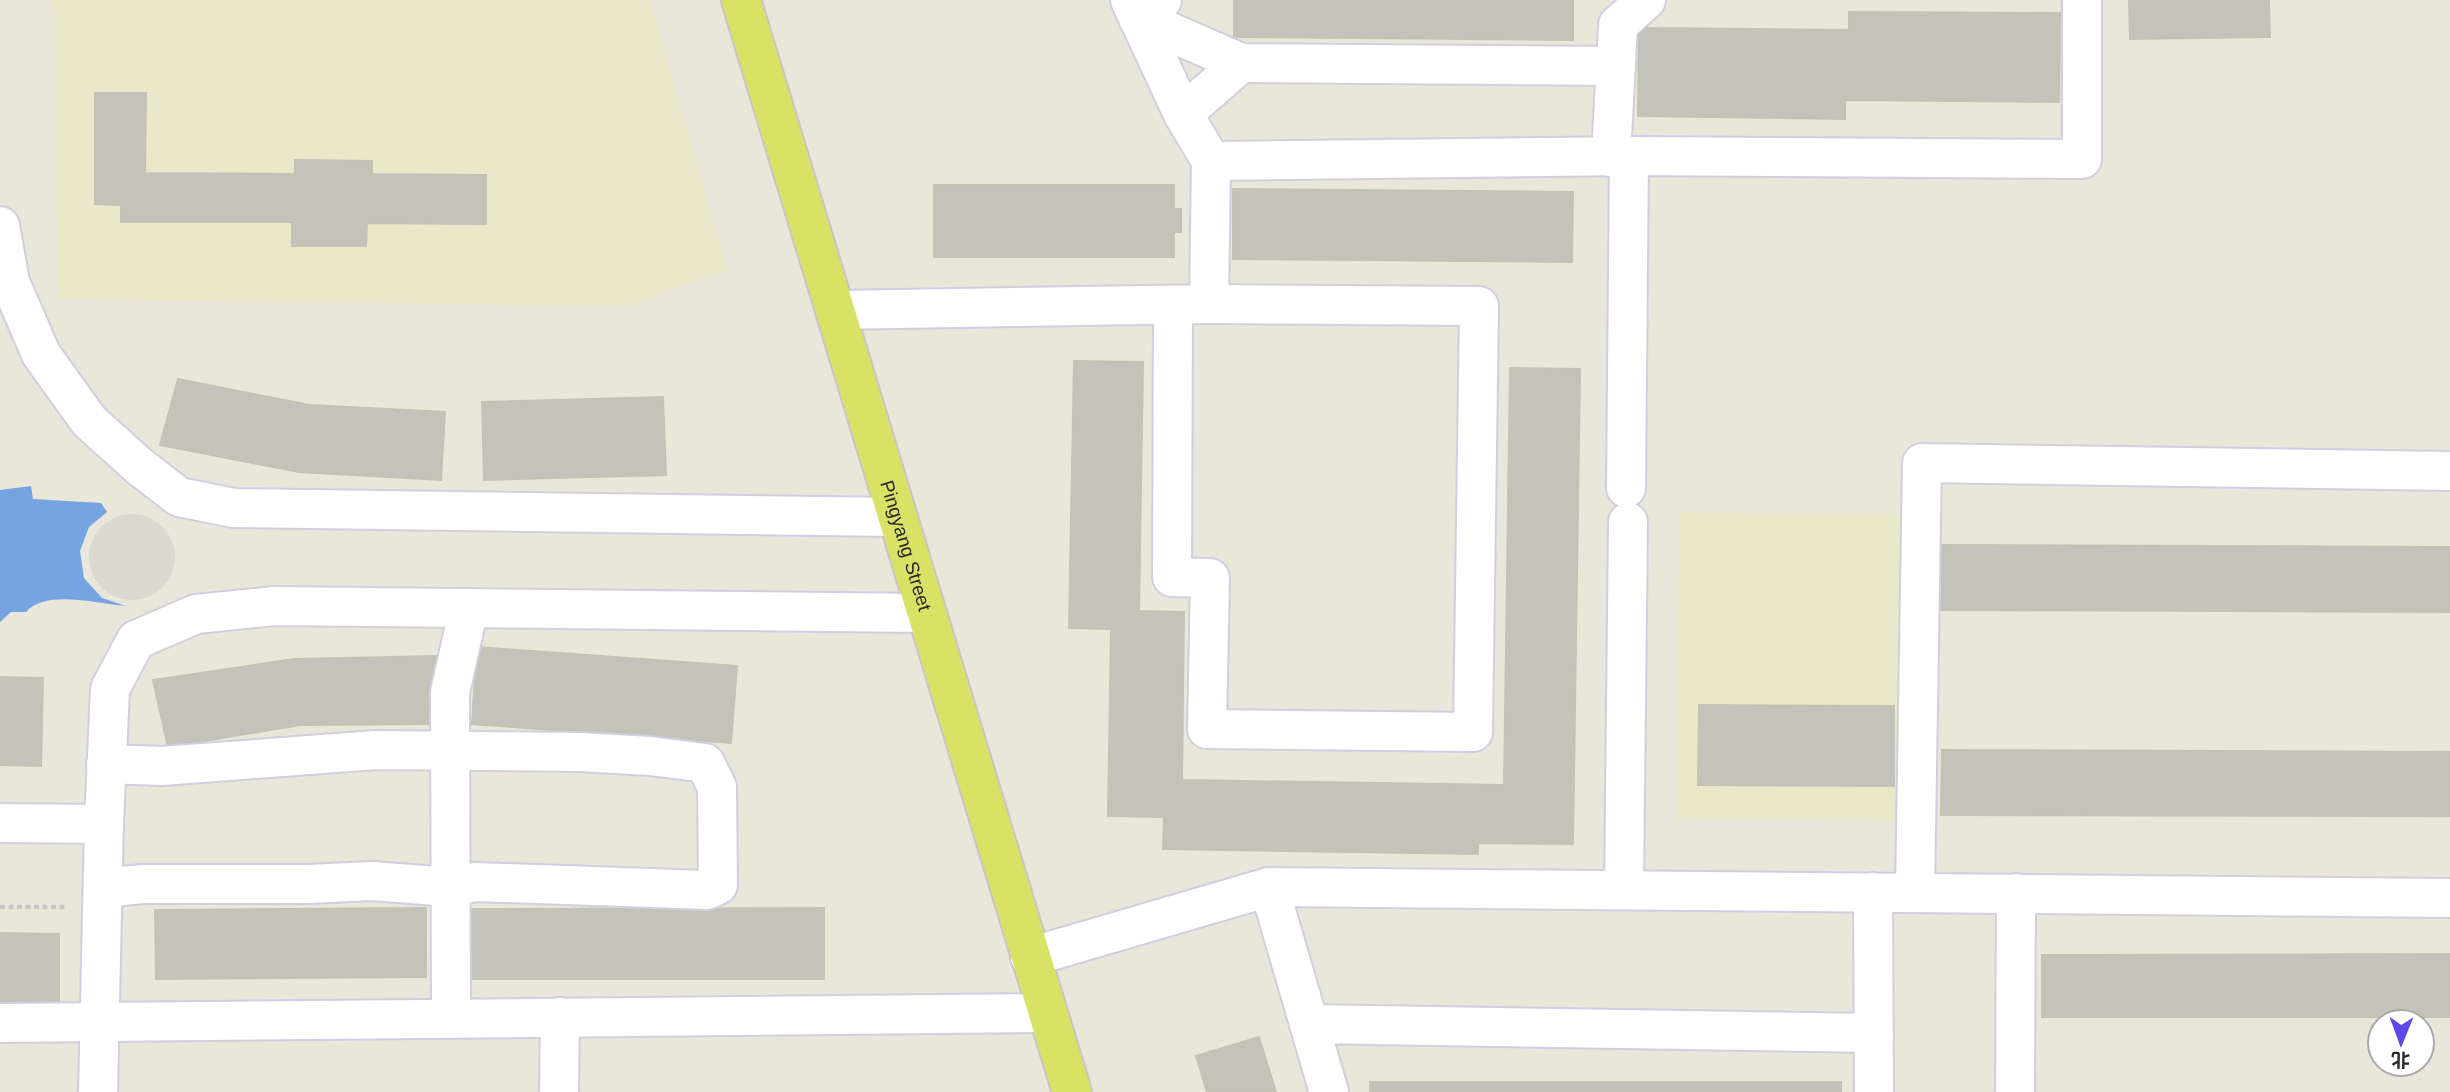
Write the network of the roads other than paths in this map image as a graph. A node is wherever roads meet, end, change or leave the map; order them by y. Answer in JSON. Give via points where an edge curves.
{"nodes":[{"id":1,"x":741,"y":0,"type":"edge"},
{"id":2,"x":1646,"y":0,"type":"edge"},
{"id":3,"x":2082,"y":0,"type":"edge"},
{"id":4,"x":1143,"y":6,"type":"edge"},
{"id":5,"x":1621,"y":13,"type":"edge"},
{"id":6,"x":1241,"y":63,"type":"junction"},
{"id":7,"x":1616,"y":66,"type":"junction"},
{"id":8,"x":1183,"y":114,"type":"junction"},
{"id":9,"x":1620,"y":156,"type":"junction"},
{"id":10,"x":1211,"y":161,"type":"junction"},
{"id":11,"x":1,"y":239,"type":"edge"},
{"id":12,"x":1191,"y":305,"type":"junction"},
{"id":13,"x":835,"y":310,"type":"junction"},
{"id":14,"x":2450,"y":471,"type":"edge"},
{"id":15,"x":897,"y":517,"type":"junction"},
{"id":16,"x":470,"y":608,"type":"junction"},
{"id":17,"x":926,"y":613,"type":"junction"},
{"id":18,"x":450,"y":750,"type":"junction"},
{"id":19,"x":106,"y":764,"type":"junction"},
{"id":20,"x":0,"y":823,"type":"edge"},
{"id":21,"x":104,"y":824,"type":"junction"},
{"id":22,"x":450,"y":887,"type":"junction"},
{"id":23,"x":1269,"y":887,"type":"junction"},
{"id":24,"x":1624,"y":890,"type":"junction"},
{"id":25,"x":1873,"y":892,"type":"junction"},
{"id":26,"x":1915,"y":892,"type":"junction"},
{"id":27,"x":2016,"y":894,"type":"junction"},
{"id":28,"x":102,"y":898,"type":"junction"},
{"id":29,"x":2450,"y":898,"type":"edge"},
{"id":30,"x":1030,"y":957,"type":"junction"},
{"id":31,"x":1047,"y":1013,"type":"junction"},
{"id":32,"x":560,"y":1017,"type":"junction"},
{"id":33,"x":451,"y":1018,"type":"junction"},
{"id":34,"x":99,"y":1022,"type":"junction"},
{"id":35,"x":0,"y":1023,"type":"edge"},
{"id":36,"x":1309,"y":1024,"type":"junction"},
{"id":37,"x":1874,"y":1033,"type":"junction"},
{"id":38,"x":98,"y":1092,"type":"edge"},
{"id":39,"x":559,"y":1092,"type":"edge"},
{"id":40,"x":1072,"y":1092,"type":"edge"},
{"id":41,"x":1329,"y":1092,"type":"edge"},
{"id":42,"x":1874,"y":1092,"type":"edge"},
{"id":43,"x":2015,"y":1092,"type":"edge"}],
"edges":[{"from":1,"to":13,"type":"main road","name":"Pingyang Street"},
{"from":2,"to":5,"type":"street"},
{"from":3,"to":9,"type":"street","via":[[2082,159]]},
{"from":4,"to":6,"type":"street"},
{"from":4,"to":8,"type":"street"},
{"from":5,"to":7,"type":"street"},
{"from":6,"to":7,"type":"street"},
{"from":6,"to":8,"type":"street"},
{"from":7,"to":9,"type":"street"},
{"from":8,"to":10,"type":"street"},
{"from":9,"to":10,"type":"street"},
{"from":9,"to":24,"type":"street","via":[[1627,505]]},
{"from":10,"to":12,"type":"street"},
{"from":11,"to":15,"type":"street","via":[[10,282],[41,354],[89,421],[178,497],[234,508]]},
{"from":12,"to":12,"type":"street","via":[[1172,577],[1210,578],[1207,729],[1473,732],[1479,306]]},
{"from":12,"to":13,"type":"street"},
{"from":13,"to":15,"type":"main road","name":"Pingyang Street"},
{"from":14,"to":26,"type":"street","via":[[1922,463]]},
{"from":15,"to":17,"type":"main road","name":"Pingyang Street"},
{"from":16,"to":17,"type":"street"},
{"from":16,"to":18,"type":"street","via":[[450,692]]},
{"from":16,"to":19,"type":"street","via":[[275,606],[196,614],[136,640],[110,689]]},
{"from":17,"to":30,"type":"main road","name":"Pingyang Street"},
{"from":18,"to":19,"type":"street","via":[[376,750],[162,766]]},
{"from":18,"to":22,"type":"street"},
{"from":18,"to":22,"type":"street","via":[[579,752],[705,764],[717,787],[718,885],[707,890],[476,882]]},
{"from":19,"to":21,"type":"street"},
{"from":20,"to":21,"type":"street"},
{"from":21,"to":28,"type":"street"},
{"from":22,"to":28,"type":"street","via":[[372,881],[142,884]]},
{"from":22,"to":33,"type":"street"},
{"from":23,"to":24,"type":"street"},
{"from":23,"to":30,"type":"street"},
{"from":23,"to":36,"type":"street"},
{"from":24,"to":25,"type":"street"},
{"from":25,"to":26,"type":"street"},
{"from":25,"to":37,"type":"street"},
{"from":26,"to":27,"type":"street"},
{"from":27,"to":29,"type":"street"},
{"from":27,"to":43,"type":"street"},
{"from":28,"to":34,"type":"street"},
{"from":30,"to":31,"type":"main road","name":"Pingyang Street"},
{"from":31,"to":32,"type":"street"},
{"from":31,"to":40,"type":"main road","name":"Pingyang Street"},
{"from":32,"to":33,"type":"street"},
{"from":32,"to":39,"type":"street"},
{"from":33,"to":34,"type":"street"},
{"from":34,"to":35,"type":"street"},
{"from":34,"to":38,"type":"street"},
{"from":36,"to":37,"type":"street"},
{"from":36,"to":41,"type":"street"},
{"from":37,"to":42,"type":"street"}]}
